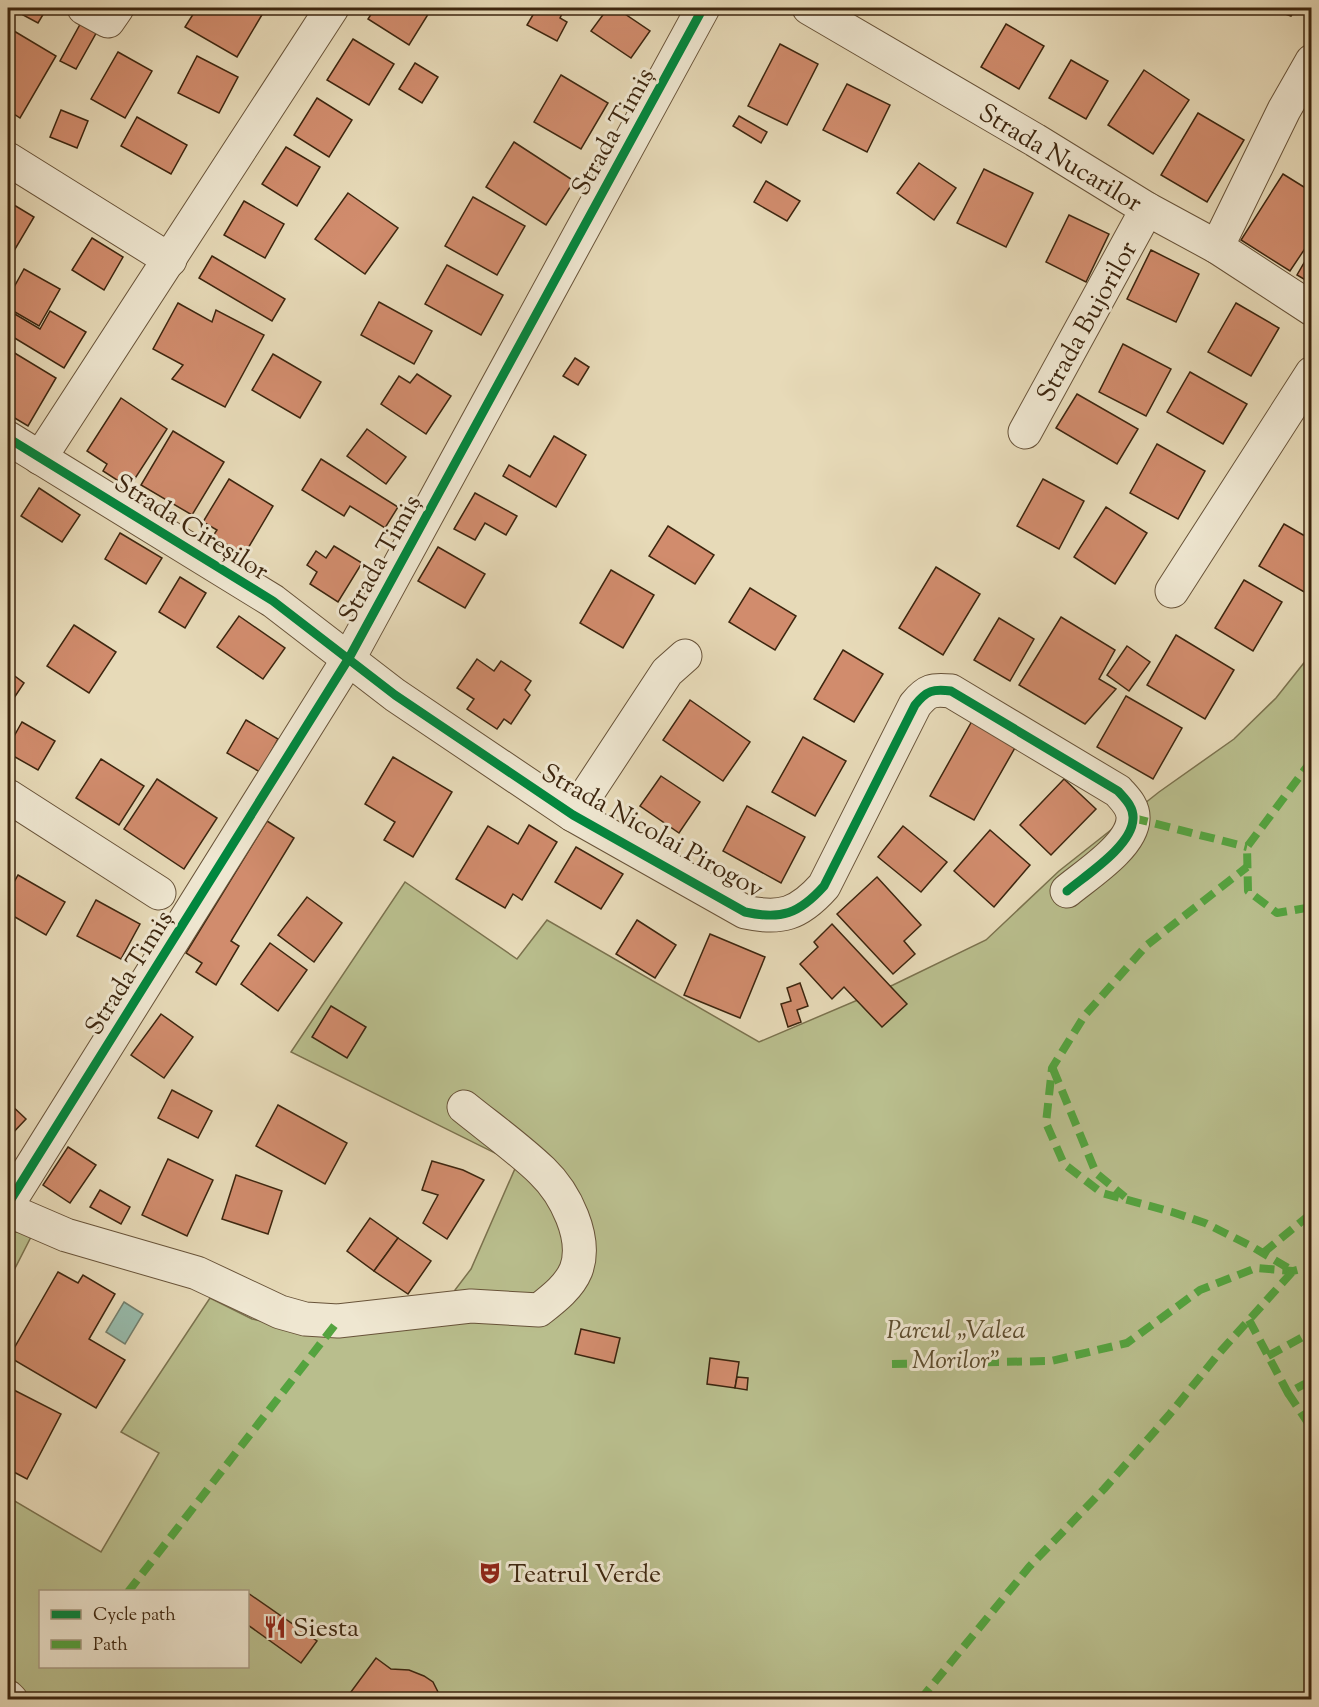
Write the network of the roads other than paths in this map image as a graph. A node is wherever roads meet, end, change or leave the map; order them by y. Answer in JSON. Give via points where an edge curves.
{"nodes":[{"id":1,"x":84,"y":8,"type":"edge"},
{"id":2,"x":117,"y":8,"type":"edge"},
{"id":3,"x":332,"y":8,"type":"edge"},
{"id":4,"x":703,"y":8,"type":"edge"},
{"id":5,"x":810,"y":8,"type":"edge"},
{"id":6,"x":1311,"y":61,"type":"edge"},
{"id":7,"x":8,"y":159,"type":"edge"},
{"id":8,"x":1147,"y":209,"type":"junction"},
{"id":9,"x":1217,"y":247,"type":"junction"},
{"id":10,"x":170,"y":260,"type":"junction"},
{"id":11,"x":1311,"y":309,"type":"edge"},
{"id":12,"x":1311,"y":373,"type":"edge"},
{"id":13,"x":1025,"y":432,"type":"dead end"},
{"id":14,"x":8,"y":438,"type":"edge"},
{"id":15,"x":40,"y":458,"type":"junction"},
{"id":16,"x":1172,"y":591,"type":"dead end"},
{"id":17,"x":685,"y":656,"type":"dead end"},
{"id":18,"x":349,"y":658,"type":"junction"},
{"id":19,"x":8,"y":796,"type":"edge"},
{"id":20,"x":573,"y":815,"type":"junction"},
{"id":21,"x":1067,"y":891,"type":"dead end"},
{"id":22,"x":159,"y":893,"type":"dead end"},
{"id":23,"x":464,"y":1107,"type":"dead end"},
{"id":24,"x":8,"y":1204,"type":"edge"},
{"id":25,"x":8,"y":1210,"type":"edge"}],
"edges":[{"from":1,"to":2,"type":"street","via":[[108,21]]},
{"from":3,"to":10,"type":"street"},
{"from":4,"to":18,"type":"street","name":"Strada Timiș"},
{"from":5,"to":8,"type":"street","name":"Strada Nucarilor"},
{"from":6,"to":9,"type":"street"},
{"from":7,"to":10,"type":"street"},
{"from":8,"to":9,"type":"street","name":"Strada Nucarilor"},
{"from":8,"to":13,"type":"street","name":"Strada Bujorilor"},
{"from":9,"to":11,"type":"street","name":"Strada Nucarilor"},
{"from":10,"to":15,"type":"street"},
{"from":12,"to":16,"type":"street"},
{"from":14,"to":15,"type":"street","name":"Strada Cireșilor"},
{"from":15,"to":18,"type":"street","name":"Strada Cireșilor","via":[[273,601]]},
{"from":17,"to":20,"type":"street","name":"Strada Nicolai Pirogov","via":[[667,672]]},
{"from":18,"to":20,"type":"street","name":"Strada Nicolai Pirogov","via":[[395,695]]},
{"from":18,"to":24,"type":"street","name":"Strada Timiș"},
{"from":19,"to":22,"type":"street"},
{"from":20,"to":21,"type":"street","name":"Strada Nicolai Pirogov","via":[[745,912],[766,917],[798,910],[824,886],[915,705],[935,689],[951,691],[1118,790],[1131,806],[1131,830],[1119,848]]},
{"from":23,"to":25,"type":"street","via":[[543,1172],[574,1220],[579,1239],[576,1271],[561,1292],[539,1310],[471,1306],[338,1321],[305,1319],[280,1312],[197,1273],[66,1235]]}]}
